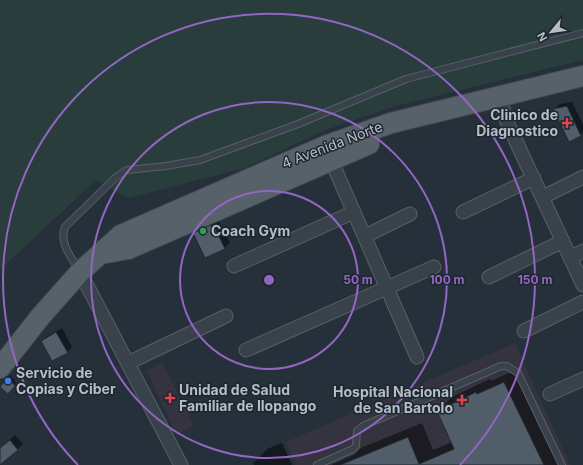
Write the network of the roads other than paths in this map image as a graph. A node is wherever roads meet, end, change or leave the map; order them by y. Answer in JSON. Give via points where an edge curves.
{"nodes":[{"id":1,"x":583,"y":32,"type":"edge"},
{"id":2,"x":583,"y":76,"type":"edge"},
{"id":3,"x":583,"y":89,"type":"edge"},
{"id":4,"x":501,"y":103,"type":"junction"},
{"id":5,"x":328,"y":153,"type":"junction"},
{"id":6,"x":583,"y":177,"type":"edge"},
{"id":7,"x":534,"y":178,"type":"junction"},
{"id":8,"x":543,"y":197,"type":"junction"},
{"id":9,"x":354,"y":212,"type":"junction"},
{"id":10,"x":463,"y":212,"type":"dead end"},
{"id":11,"x":410,"y":214,"type":"dead end"},
{"id":12,"x":365,"y":236,"type":"junction"},
{"id":13,"x":563,"y":241,"type":"junction"},
{"id":14,"x":583,"y":251,"type":"edge"},
{"id":15,"x":570,"y":258,"type":"junction"},
{"id":16,"x":234,"y":266,"type":"dead end"},
{"id":17,"x":434,"y":267,"type":"dead end"},
{"id":18,"x":80,"y":272,"type":"junction"},
{"id":19,"x":489,"y":277,"type":"dead end"},
{"id":20,"x":583,"y":285,"type":"edge"},
{"id":21,"x":388,"y":288,"type":"junction"},
{"id":22,"x":583,"y":302,"type":"edge"},
{"id":23,"x":226,"y":316,"type":"dead end"},
{"id":24,"x":524,"y":331,"type":"dead end"},
{"id":25,"x":246,"y":350,"type":"dead end"},
{"id":26,"x":417,"y":357,"type":"dead end"},
{"id":27,"x":128,"y":363,"type":"junction"},
{"id":28,"x":0,"y":368,"type":"edge"},
{"id":29,"x":583,"y":378,"type":"edge"},
{"id":30,"x":550,"y":394,"type":"dead end"},
{"id":31,"x":181,"y":465,"type":"edge"},
{"id":32,"x":317,"y":465,"type":"edge"},
{"id":33,"x":562,"y":465,"type":"edge"}],
"edges":[{"from":1,"to":18,"type":"lane","via":[[406,79],[298,124],[200,160],[127,170],[116,177],[66,227],[63,234],[64,242]]},
{"from":2,"to":4,"type":"main road","name":"4 Avenida Norte"},
{"from":3,"to":4,"type":"main road","name":"4 Avenida Norte"},
{"from":4,"to":5,"type":"main road","name":"4 Avenida Norte"},
{"from":4,"to":7,"type":"street"},
{"from":5,"to":9,"type":"street"},
{"from":5,"to":18,"type":"main road","name":"4 Avenida Norte","via":[[128,249],[98,255]]},
{"from":6,"to":8,"type":"street"},
{"from":7,"to":8,"type":"street"},
{"from":7,"to":10,"type":"street"},
{"from":8,"to":13,"type":"street"},
{"from":9,"to":12,"type":"street"},
{"from":9,"to":16,"type":"street"},
{"from":11,"to":12,"type":"street"},
{"from":12,"to":21,"type":"street"},
{"from":13,"to":15,"type":"street"},
{"from":13,"to":19,"type":"street"},
{"from":14,"to":15,"type":"street"},
{"from":15,"to":20,"type":"street"},
{"from":17,"to":21,"type":"street"},
{"from":18,"to":27,"type":"street"},
{"from":18,"to":28,"type":"main road","name":"4 Avenida Norte","via":[[40,316]]},
{"from":21,"to":25,"type":"street"},
{"from":21,"to":26,"type":"street"},
{"from":22,"to":24,"type":"street"},
{"from":23,"to":27,"type":"street"},
{"from":27,"to":31,"type":"street"},
{"from":29,"to":30,"type":"street"},
{"from":32,"to":33,"type":"lane","via":[[353,449],[356,446],[357,431],[363,426],[501,366],[507,366],[518,373]]}]}
